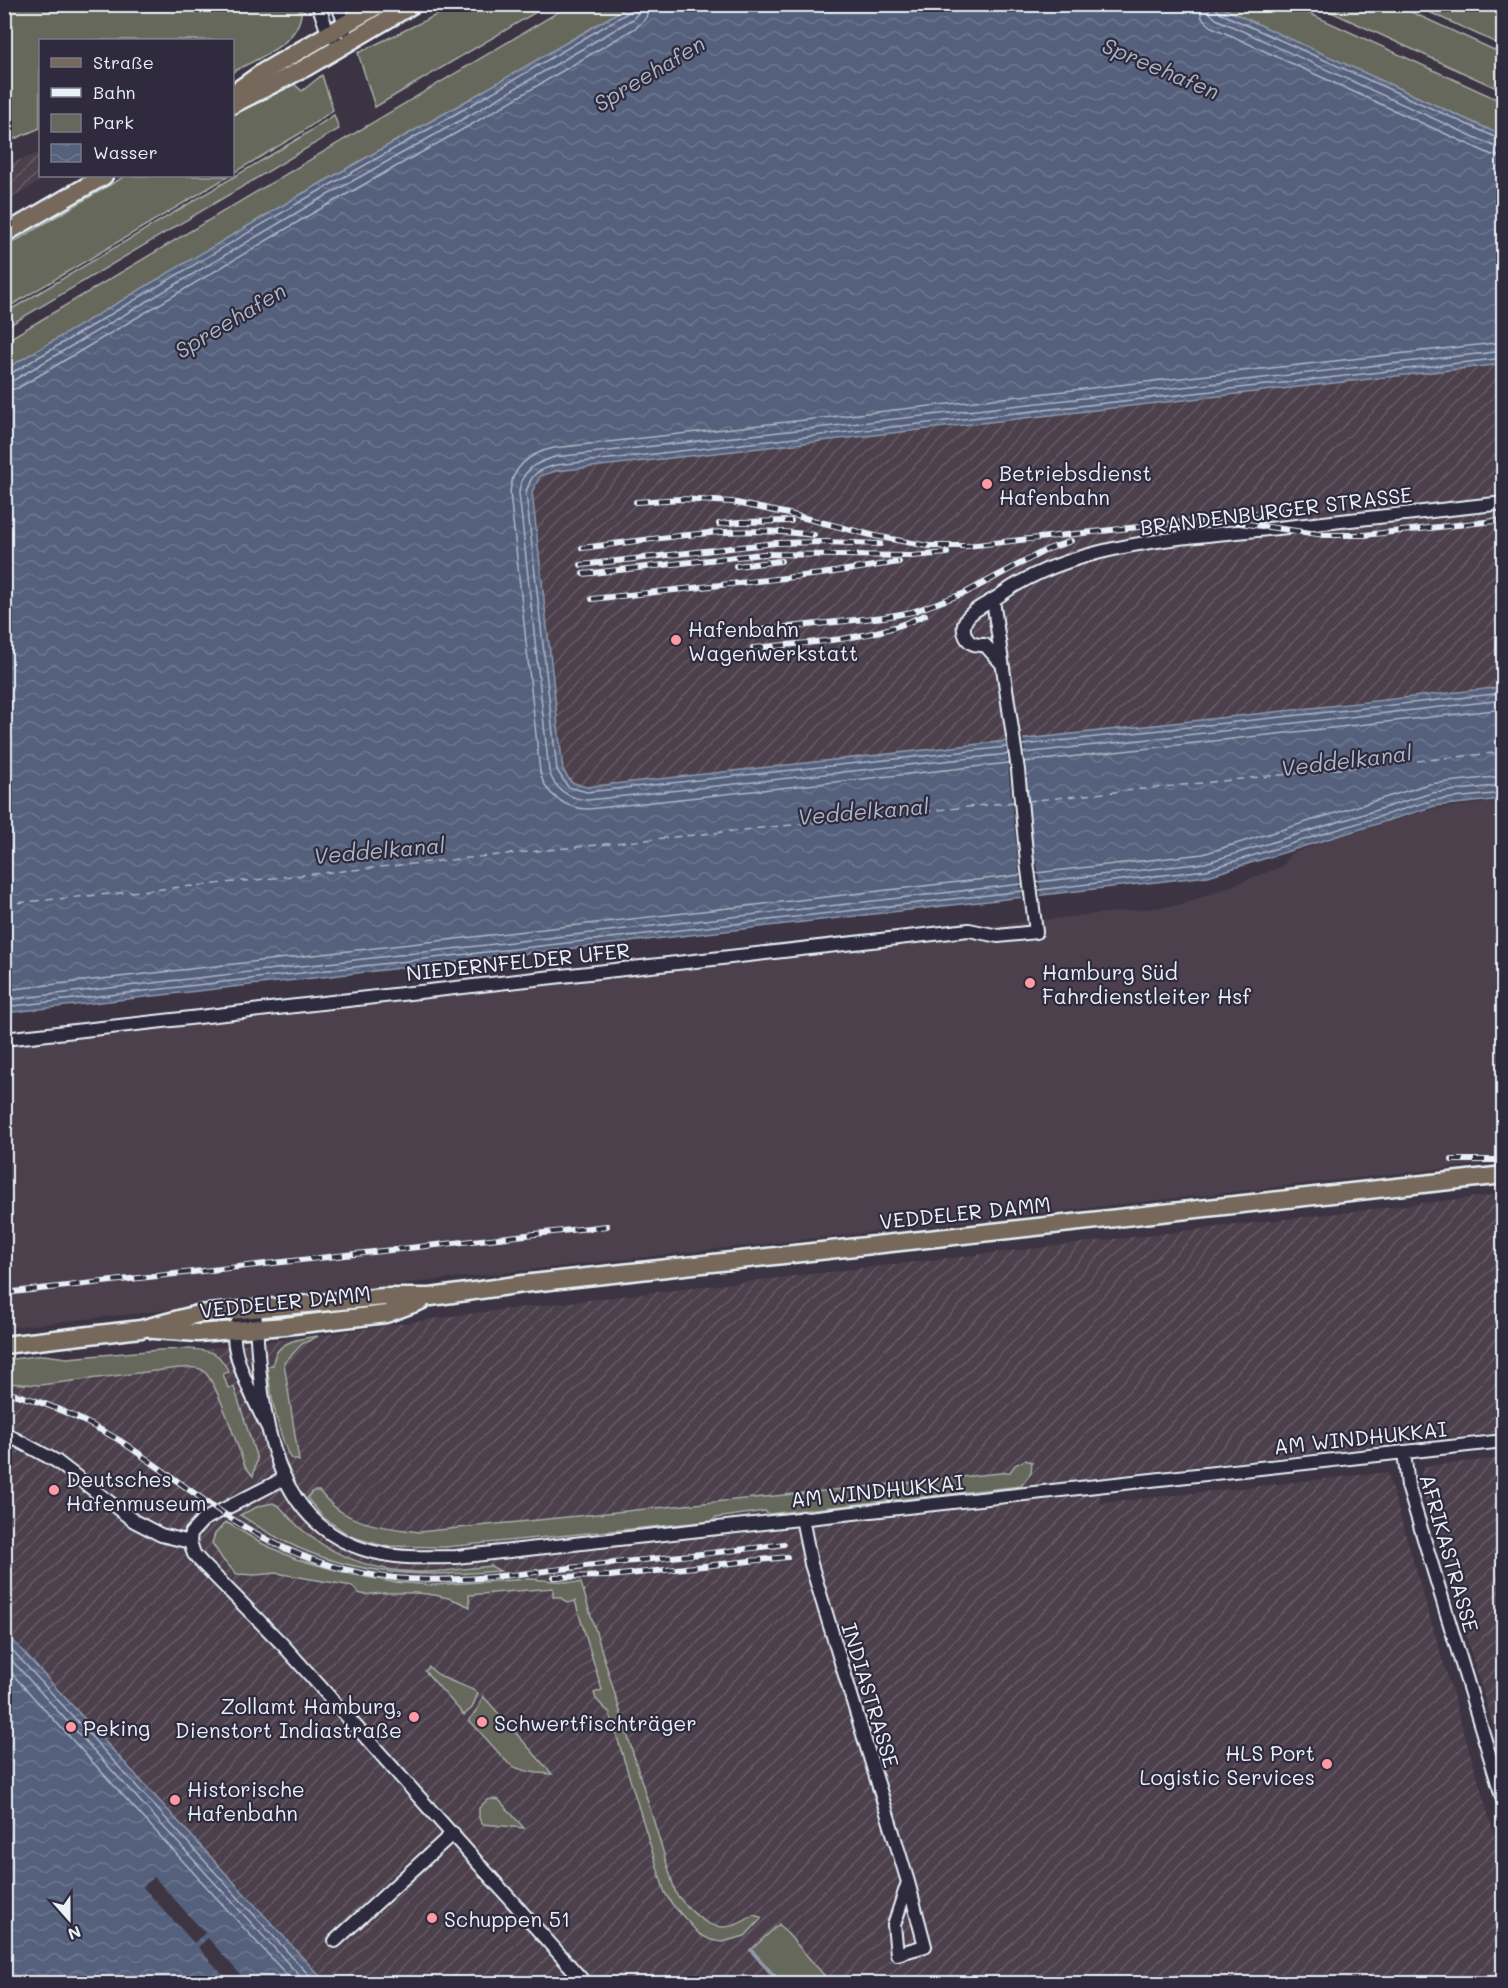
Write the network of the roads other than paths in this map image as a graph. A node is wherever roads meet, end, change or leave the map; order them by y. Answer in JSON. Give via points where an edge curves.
{"nodes":[{"id":1,"x":318,"y":4,"type":"edge"},
{"id":2,"x":337,"y":4,"type":"edge"},
{"id":3,"x":414,"y":4,"type":"edge"},
{"id":4,"x":374,"y":8,"type":"edge"},
{"id":5,"x":345,"y":23,"type":"junction"},
{"id":6,"x":328,"y":33,"type":"junction"},
{"id":7,"x":342,"y":46,"type":"junction"},
{"id":8,"x":234,"y":93,"type":"edge"},
{"id":9,"x":234,"y":104,"type":"edge"},
{"id":10,"x":103,"y":177,"type":"edge"},
{"id":11,"x":4,"y":234,"type":"edge"},
{"id":12,"x":1503,"y":503,"type":"edge"},
{"id":13,"x":993,"y":600,"type":"junction"},
{"id":14,"x":998,"y":634,"type":"junction"},
{"id":15,"x":985,"y":645,"type":"junction"},
{"id":16,"x":1003,"y":665,"type":"junction"},
{"id":17,"x":4,"y":1039,"type":"edge"},
{"id":18,"x":1503,"y":1175,"type":"edge"},
{"id":19,"x":431,"y":1297,"type":"junction"},
{"id":20,"x":255,"y":1309,"type":"junction"},
{"id":21,"x":141,"y":1329,"type":"junction"},
{"id":22,"x":256,"y":1329,"type":"junction"},
{"id":23,"x":234,"y":1331,"type":"junction"},
{"id":24,"x":4,"y":1345,"type":"edge"},
{"id":25,"x":268,"y":1428,"type":"junction"},
{"id":26,"x":4,"y":1433,"type":"edge"},
{"id":27,"x":1503,"y":1441,"type":"edge"},
{"id":28,"x":1404,"y":1452,"type":"junction"},
{"id":29,"x":285,"y":1478,"type":"junction"},
{"id":30,"x":802,"y":1518,"type":"junction"},
{"id":31,"x":190,"y":1542,"type":"junction"},
{"id":32,"x":1503,"y":1803,"type":"edge"},
{"id":33,"x":453,"y":1833,"type":"junction"},
{"id":34,"x":908,"y":1882,"type":"junction"},
{"id":35,"x":335,"y":1941,"type":"dead end"},
{"id":36,"x":586,"y":1983,"type":"edge"}],
"edges":[{"from":1,"to":6,"type":"street"},
{"from":2,"to":5,"type":"street"},
{"from":3,"to":7,"type":"main road"},
{"from":4,"to":5,"type":"main road"},
{"from":5,"to":6,"type":"main road"},
{"from":5,"to":7,"type":"street"},
{"from":6,"to":7,"type":"street"},
{"from":6,"to":8,"type":"main road"},
{"from":7,"to":9,"type":"main road"},
{"from":10,"to":11,"type":"main road"},
{"from":12,"to":13,"type":"street","name":"BRANDENBURGER STRASSE","via":[[1166,539],[1075,559],[1029,577]]},
{"from":13,"to":14,"type":"street"},
{"from":13,"to":15,"type":"street","name":"BRANDENBURGER STRASSE","via":[[975,610],[963,630],[967,640]]},
{"from":14,"to":15,"type":"street"},
{"from":14,"to":16,"type":"street"},
{"from":15,"to":16,"type":"street","name":"BRANDENBURGER STRASSE"},
{"from":16,"to":17,"type":"street","name":"NIEDERNFELDER UFER","via":[[1036,932],[998,936],[969,930]]},
{"from":18,"to":19,"type":"main road","name":"VEDDELER DAMM"},
{"from":19,"to":20,"type":"main road","name":"VEDDELER DAMM","via":[[384,1297]]},
{"from":19,"to":22,"type":"main road","name":"VEDDELER DAMM","via":[[386,1314]]},
{"from":20,"to":21,"type":"main road","name":"VEDDELER DAMM","via":[[198,1314]]},
{"from":20,"to":22,"type":"street","name":"AM WINDHUKKAI"},
{"from":20,"to":23,"type":"street","via":[[242,1318]]},
{"from":21,"to":23,"type":"main road","name":"VEDDELER DAMM","via":[[198,1334]]},
{"from":21,"to":24,"type":"main road","name":"VEDDELER DAMM"},
{"from":22,"to":23,"type":"main road","name":"VEDDELER DAMM"},
{"from":22,"to":25,"type":"street","name":"AM WINDHUKKAI"},
{"from":23,"to":25,"type":"street","name":"AM WINDHUKKAI","via":[[239,1362]]},
{"from":25,"to":29,"type":"street","name":"AM WINDHUKKAI"},
{"from":26,"to":31,"type":"street","via":[[56,1461],[134,1521],[161,1535]]},
{"from":27,"to":28,"type":"street","name":"AM WINDHUKKAI"},
{"from":28,"to":30,"type":"street","name":"AM WINDHUKKAI"},
{"from":28,"to":32,"type":"street","name":"AFRIKASTRASSE","via":[[1408,1486]]},
{"from":29,"to":30,"type":"street","name":"AM WINDHUKKAI","via":[[305,1512],[330,1534],[383,1554],[415,1557],[456,1557]]},
{"from":29,"to":31,"type":"street","via":[[204,1520],[191,1533]]},
{"from":30,"to":34,"type":"street","name":"INDIASTRASSE","via":[[811,1564]]},
{"from":31,"to":33,"type":"street","via":[[201,1562],[284,1646]]},
{"from":33,"to":35,"type":"street"},
{"from":33,"to":36,"type":"street"},
{"from":34,"to":34,"type":"street","name":"INDIASTRASSE","via":[[894,1925],[897,1954],[925,1946]]}]}
